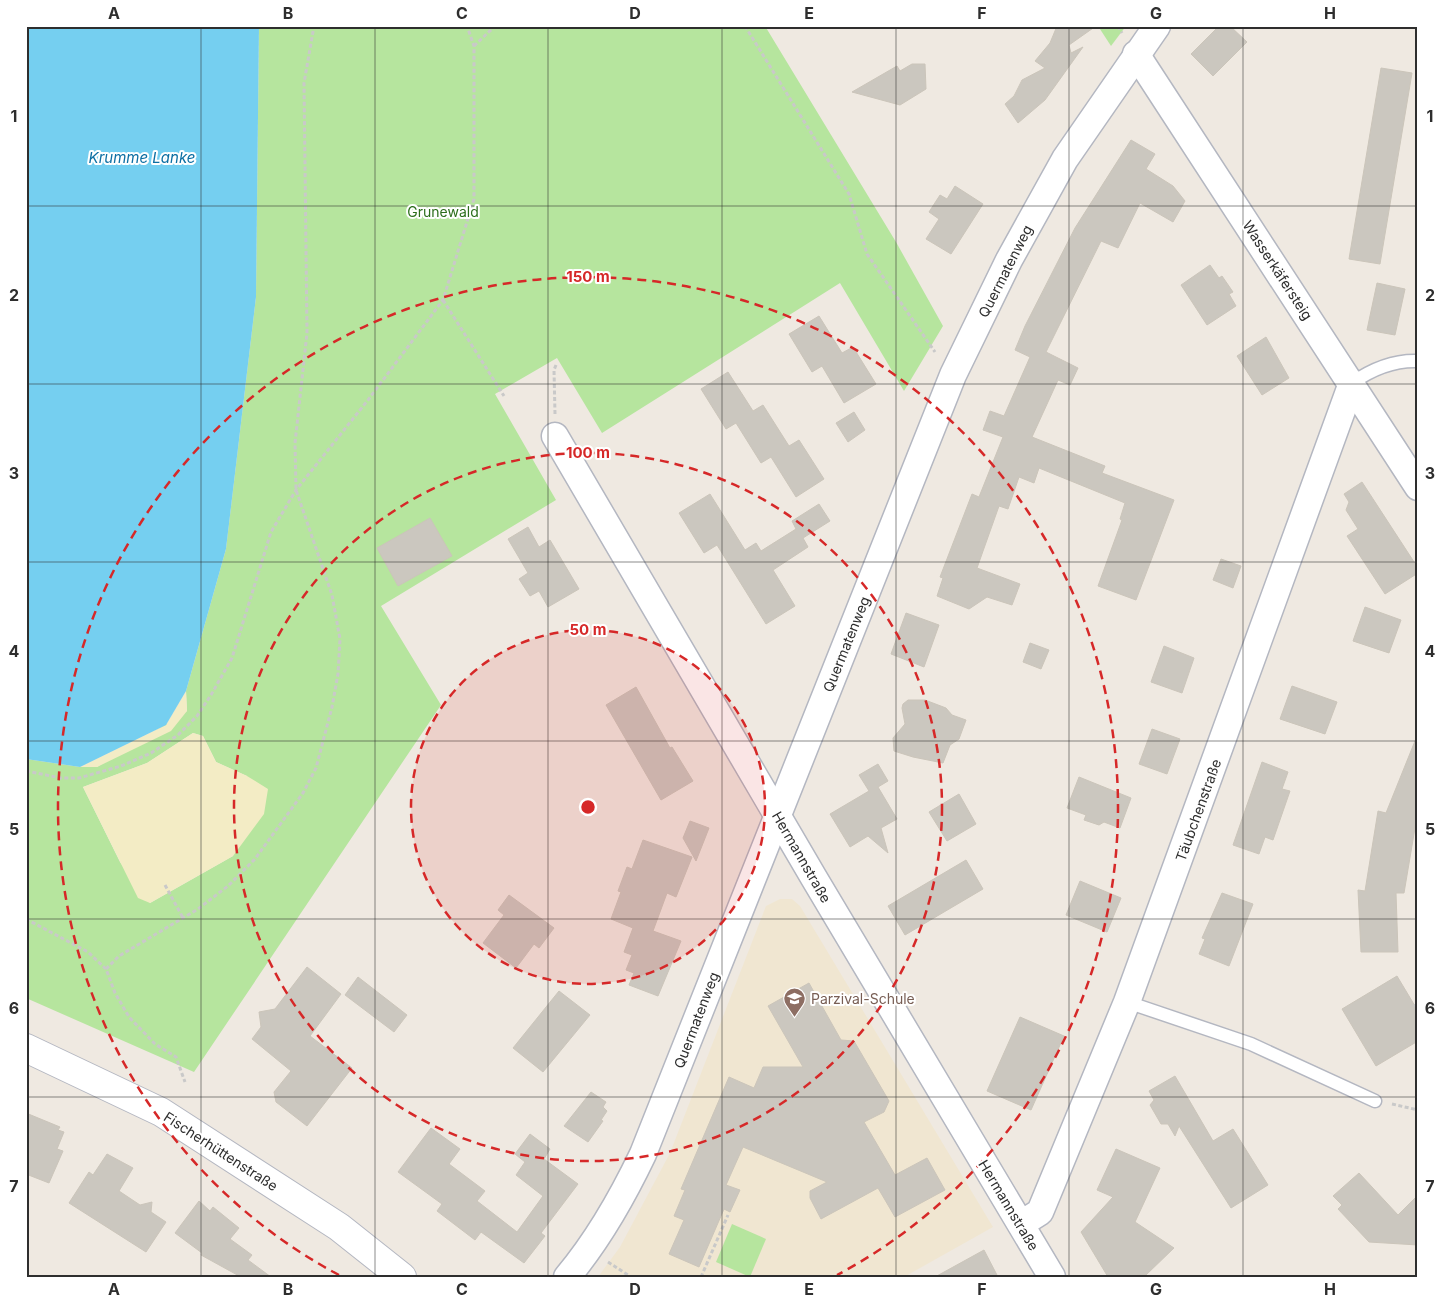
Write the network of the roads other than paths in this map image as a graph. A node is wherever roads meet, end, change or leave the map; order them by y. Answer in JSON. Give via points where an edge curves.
{"nodes":[{"id":1,"x":1157,"y":26,"type":"edge"},
{"id":2,"x":1136,"y":54,"type":"junction"},
{"id":3,"x":1418,"y":361,"type":"edge"},
{"id":4,"x":1352,"y":383,"type":"junction"},
{"id":5,"x":555,"y":436,"type":"road end"},
{"id":6,"x":1418,"y":487,"type":"edge"},
{"id":7,"x":777,"y":815,"type":"junction"},
{"id":8,"x":1127,"y":1002,"type":"junction"},
{"id":9,"x":26,"y":1048,"type":"edge"},
{"id":10,"x":1375,"y":1101,"type":"road end"},
{"id":11,"x":1021,"y":1224,"type":"junction"},
{"id":12,"x":402,"y":1277,"type":"edge"},
{"id":13,"x":567,"y":1277,"type":"edge"},
{"id":14,"x":1052,"y":1277,"type":"edge"}],
"edges":[{"from":1,"to":2,"type":"street","name":"Quermatenweg"},
{"from":2,"to":4,"type":"street","name":"Wasserkäfersteig"},
{"from":2,"to":7,"type":"street","name":"Quermatenweg","via":[[1065,159],[1009,260],[953,375]]},
{"from":3,"to":4,"type":"lane","via":[[1389,364]]},
{"from":4,"to":6,"type":"street","name":"Wasserkäfersteig"},
{"from":4,"to":8,"type":"street","name":"Täubchenstraße"},
{"from":5,"to":7,"type":"street","name":"Hermannstraße"},
{"from":7,"to":11,"type":"street","name":"Hermannstraße"},
{"from":7,"to":13,"type":"street","name":"Quermatenweg","via":[[643,1154],[621,1202]]},
{"from":8,"to":10,"type":"lane","via":[[1251,1044]]},
{"from":8,"to":11,"type":"street","name":"Täubchenstraße","via":[[1040,1212]]},
{"from":9,"to":12,"type":"street","name":"Fischerhüttenstraße","via":[[161,1112],[340,1227]]},
{"from":11,"to":14,"type":"street","name":"Hermannstraße"}]}
